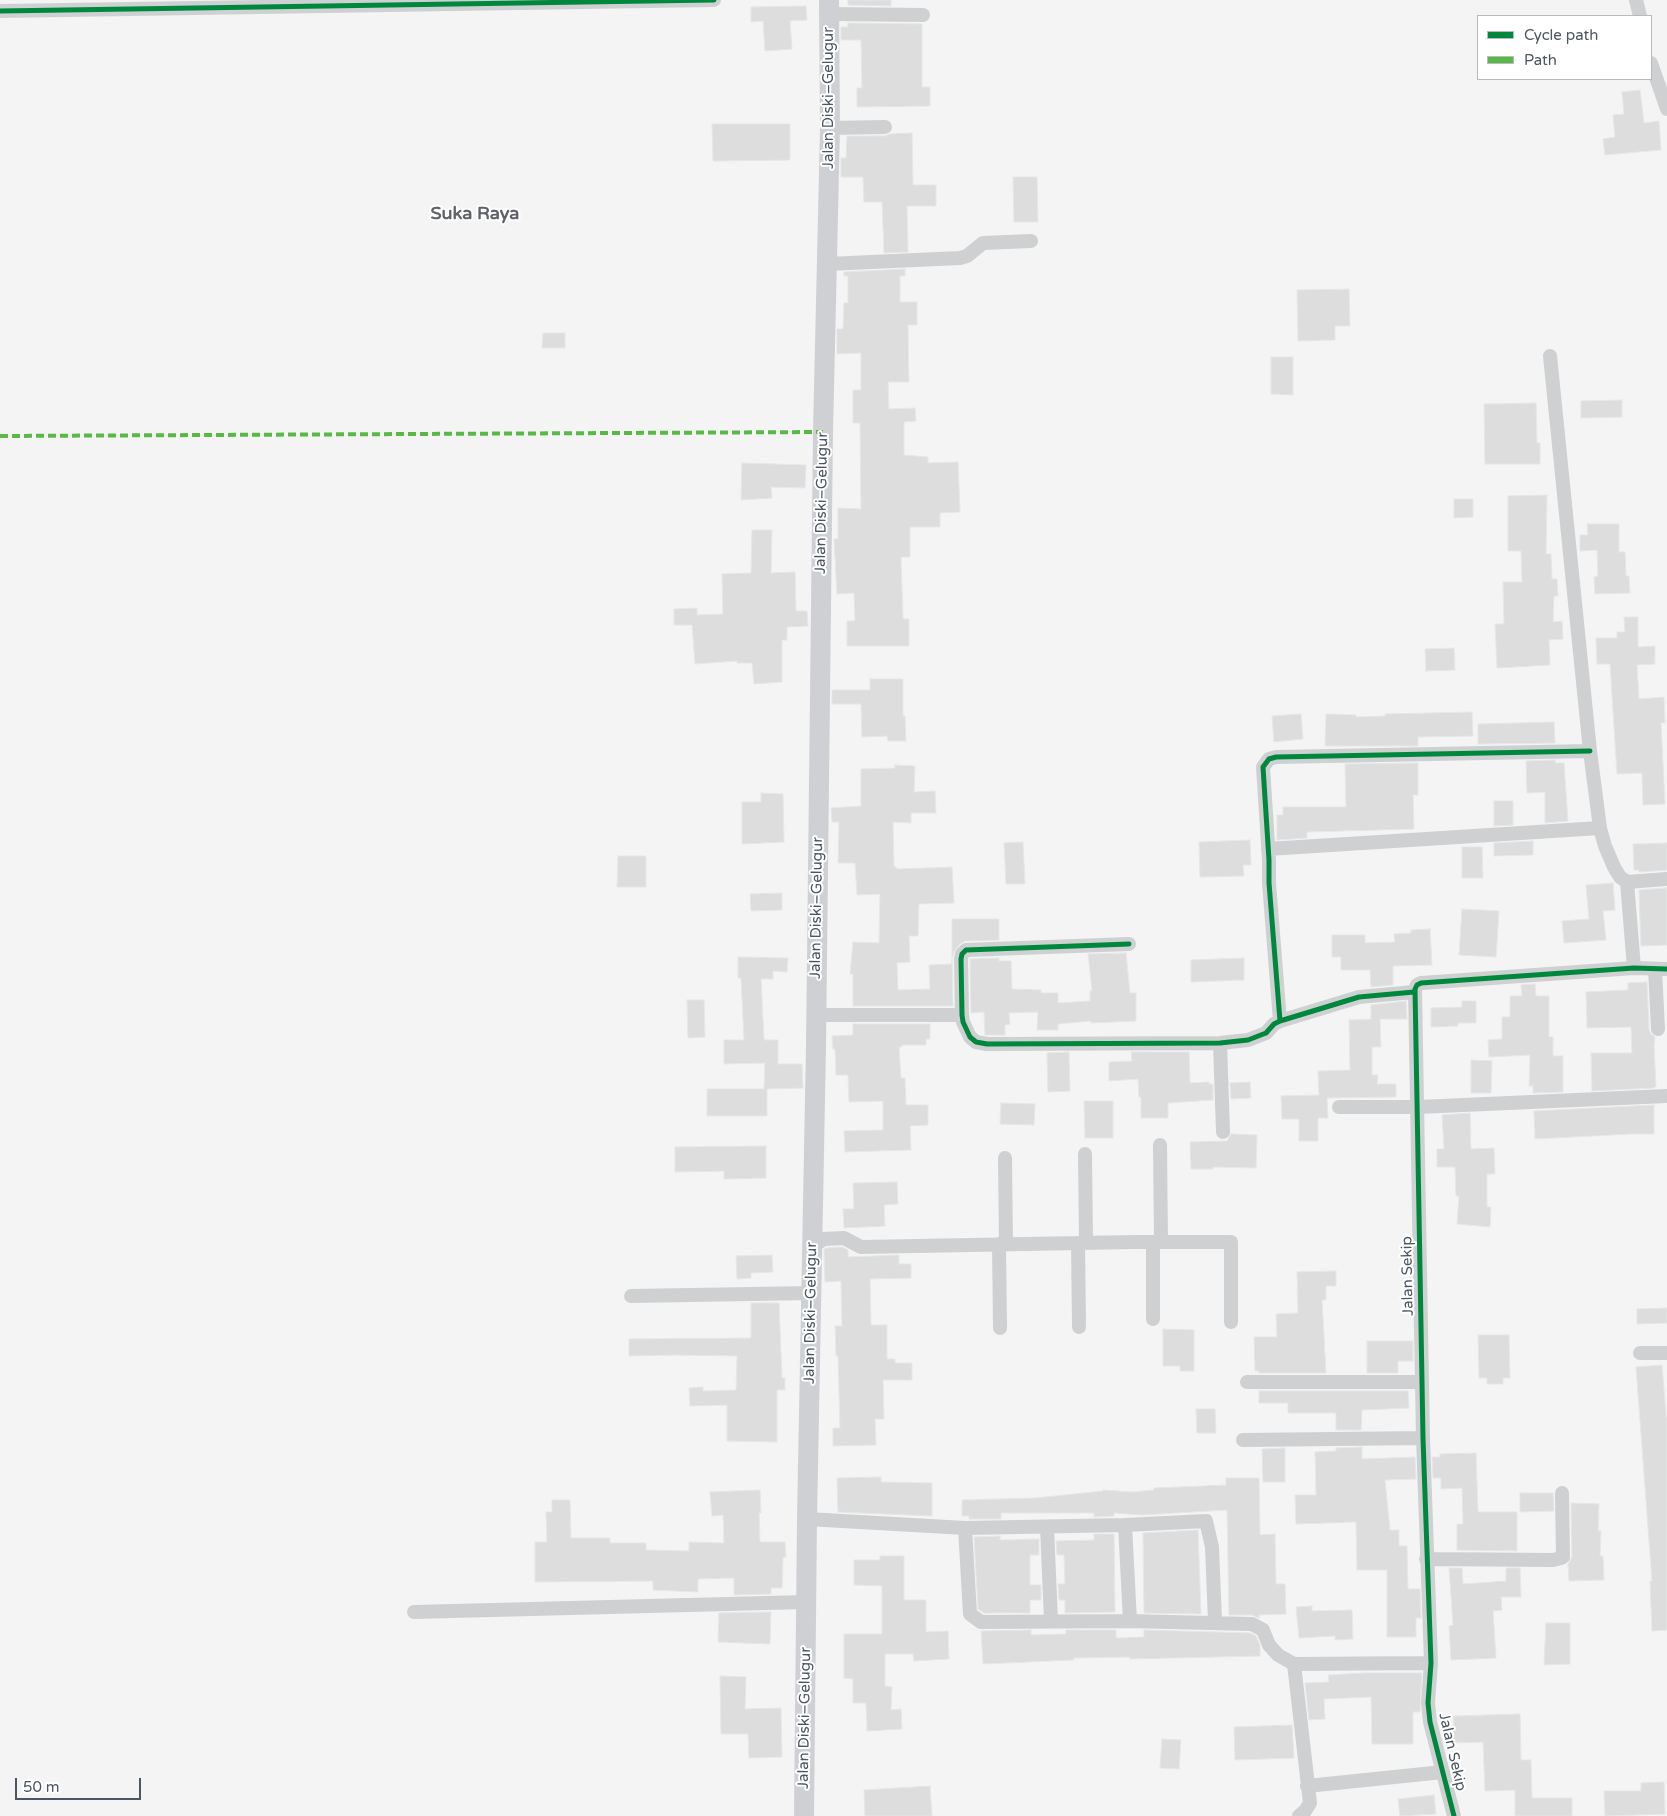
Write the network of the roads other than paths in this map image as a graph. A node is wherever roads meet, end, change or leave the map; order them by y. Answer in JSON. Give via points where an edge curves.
{"nodes":[{"id":1,"x":714,"y":0,"type":"edge"},
{"id":2,"x":1636,"y":0,"type":"edge"},
{"id":3,"x":829,"y":7,"type":"edge"},
{"id":4,"x":0,"y":11,"type":"edge"},
{"id":5,"x":1640,"y":15,"type":"edge"},
{"id":6,"x":923,"y":16,"type":"dead end"},
{"id":7,"x":1652,"y":67,"type":"edge"},
{"id":8,"x":1667,"y":109,"type":"edge"},
{"id":9,"x":885,"y":127,"type":"dead end"},
{"id":10,"x":830,"y":128,"type":"junction"},
{"id":11,"x":1032,"y":241,"type":"dead end"},
{"id":12,"x":827,"y":264,"type":"junction"},
{"id":13,"x":1550,"y":356,"type":"dead end"},
{"id":14,"x":1590,"y":751,"type":"junction"},
{"id":15,"x":1600,"y":828,"type":"junction"},
{"id":16,"x":1268,"y":849,"type":"junction"},
{"id":17,"x":1667,"y":879,"type":"edge"},
{"id":18,"x":1627,"y":882,"type":"junction"},
{"id":19,"x":1129,"y":944,"type":"dead end"},
{"id":20,"x":1634,"y":968,"type":"junction"},
{"id":21,"x":1661,"y":969,"type":"edge"},
{"id":22,"x":1414,"y":992,"type":"junction"},
{"id":23,"x":816,"y":1015,"type":"junction"},
{"id":24,"x":962,"y":1015,"type":"junction"},
{"id":25,"x":1280,"y":1021,"type":"junction"},
{"id":26,"x":1658,"y":1030,"type":"dead end"},
{"id":27,"x":1220,"y":1043,"type":"junction"},
{"id":28,"x":1667,"y":1096,"type":"edge"},
{"id":29,"x":1339,"y":1107,"type":"dead end"},
{"id":30,"x":1418,"y":1107,"type":"junction"},
{"id":31,"x":1222,"y":1132,"type":"dead end"},
{"id":32,"x":1160,"y":1145,"type":"dead end"},
{"id":33,"x":1085,"y":1154,"type":"dead end"},
{"id":34,"x":1005,"y":1158,"type":"dead end"},
{"id":35,"x":1157,"y":1242,"type":"junction"},
{"id":36,"x":1082,"y":1243,"type":"junction"},
{"id":37,"x":1003,"y":1244,"type":"junction"},
{"id":38,"x":812,"y":1247,"type":"junction"},
{"id":39,"x":811,"y":1293,"type":"junction"},
{"id":40,"x":631,"y":1296,"type":"dead end"},
{"id":41,"x":1153,"y":1319,"type":"dead end"},
{"id":42,"x":1231,"y":1322,"type":"dead end"},
{"id":43,"x":1080,"y":1327,"type":"dead end"},
{"id":44,"x":1000,"y":1328,"type":"dead end"},
{"id":45,"x":1640,"y":1353,"type":"dead end"},
{"id":46,"x":1667,"y":1353,"type":"edge"},
{"id":47,"x":1247,"y":1382,"type":"dead end"},
{"id":48,"x":1422,"y":1382,"type":"junction"},
{"id":49,"x":1423,"y":1438,"type":"junction"},
{"id":50,"x":1243,"y":1440,"type":"dead end"},
{"id":51,"x":1562,"y":1494,"type":"dead end"},
{"id":52,"x":807,"y":1519,"type":"junction"},
{"id":53,"x":1126,"y":1525,"type":"junction"},
{"id":54,"x":1047,"y":1527,"type":"junction"},
{"id":55,"x":965,"y":1528,"type":"junction"},
{"id":56,"x":1426,"y":1559,"type":"junction"},
{"id":57,"x":806,"y":1602,"type":"junction"},
{"id":58,"x":414,"y":1612,"type":"dead end"},
{"id":59,"x":1051,"y":1621,"type":"junction"},
{"id":60,"x":1130,"y":1621,"type":"junction"},
{"id":61,"x":1215,"y":1621,"type":"junction"},
{"id":62,"x":1431,"y":1663,"type":"junction"},
{"id":63,"x":1294,"y":1664,"type":"junction"},
{"id":64,"x":1443,"y":1772,"type":"junction"},
{"id":65,"x":1308,"y":1786,"type":"junction"},
{"id":66,"x":804,"y":1816,"type":"edge"},
{"id":67,"x":1299,"y":1816,"type":"edge"},
{"id":68,"x":1454,"y":1816,"type":"edge"}],
"edges":[{"from":1,"to":4,"type":"street"},
{"from":2,"to":5,"type":"street"},
{"from":3,"to":6,"type":"street"},
{"from":3,"to":10,"type":"main road","name":"Jalan Diski–Gelugur"},
{"from":7,"to":8,"type":"street"},
{"from":9,"to":10,"type":"street"},
{"from":10,"to":12,"type":"main road","name":"Jalan Diski–Gelugur"},
{"from":11,"to":12,"type":"street","via":[[983,243],[960,258]]},
{"from":12,"to":23,"type":"main road","name":"Jalan Diski–Gelugur"},
{"from":13,"to":14,"type":"street"},
{"from":14,"to":15,"type":"street"},
{"from":14,"to":16,"type":"street","via":[[1269,759],[1263,767]]},
{"from":15,"to":16,"type":"street"},
{"from":15,"to":18,"type":"street","via":[[1614,867]]},
{"from":16,"to":25,"type":"street"},
{"from":17,"to":18,"type":"street"},
{"from":18,"to":20,"type":"street"},
{"from":19,"to":24,"type":"street","via":[[966,950],[961,959]]},
{"from":20,"to":21,"type":"street"},
{"from":20,"to":22,"type":"street","via":[[1421,983],[1416,985]]},
{"from":21,"to":26,"type":"street"},
{"from":22,"to":25,"type":"street","via":[[1358,997]]},
{"from":22,"to":30,"type":"street","name":"Jalan Sekip"},
{"from":23,"to":24,"type":"street"},
{"from":23,"to":38,"type":"main road","name":"Jalan Diski–Gelugur"},
{"from":24,"to":27,"type":"street","via":[[970,1037],[986,1044]]},
{"from":25,"to":27,"type":"street","via":[[1258,1037]]},
{"from":27,"to":31,"type":"street"},
{"from":28,"to":30,"type":"street"},
{"from":29,"to":30,"type":"street"},
{"from":30,"to":48,"type":"street","name":"Jalan Sekip"},
{"from":32,"to":35,"type":"street"},
{"from":33,"to":36,"type":"street"},
{"from":34,"to":37,"type":"street"},
{"from":35,"to":36,"type":"street"},
{"from":35,"to":41,"type":"street"},
{"from":35,"to":42,"type":"street","via":[[1231,1242]]},
{"from":36,"to":37,"type":"street"},
{"from":36,"to":43,"type":"street"},
{"from":37,"to":38,"type":"street","via":[[861,1247],[844,1238],[824,1239]]},
{"from":37,"to":44,"type":"street"},
{"from":38,"to":39,"type":"main road","name":"Jalan Diski–Gelugur"},
{"from":39,"to":40,"type":"street"},
{"from":39,"to":52,"type":"main road","name":"Jalan Diski–Gelugur"},
{"from":45,"to":46,"type":"street"},
{"from":47,"to":48,"type":"street"},
{"from":48,"to":49,"type":"street","name":"Jalan Sekip"},
{"from":49,"to":50,"type":"street"},
{"from":49,"to":56,"type":"street","name":"Jalan Sekip"},
{"from":51,"to":56,"type":"street","via":[[1561,1558]]},
{"from":52,"to":55,"type":"street"},
{"from":52,"to":57,"type":"main road","name":"Jalan Diski–Gelugur"},
{"from":53,"to":54,"type":"street"},
{"from":53,"to":60,"type":"street"},
{"from":53,"to":61,"type":"street","via":[[1206,1521],[1212,1547]]},
{"from":54,"to":55,"type":"street"},
{"from":54,"to":59,"type":"street"},
{"from":55,"to":59,"type":"street","via":[[970,1614],[985,1622]]},
{"from":56,"to":62,"type":"street","name":"Jalan Sekip"},
{"from":57,"to":58,"type":"street"},
{"from":57,"to":66,"type":"main road","name":"Jalan Diski–Gelugur"},
{"from":59,"to":60,"type":"street"},
{"from":60,"to":61,"type":"street"},
{"from":61,"to":63,"type":"street","via":[[1258,1626],[1273,1650]]},
{"from":62,"to":63,"type":"street"},
{"from":62,"to":64,"type":"street","name":"Jalan Sekip","via":[[1430,1722]]},
{"from":63,"to":65,"type":"street"},
{"from":64,"to":65,"type":"street"},
{"from":64,"to":68,"type":"street","name":"Jalan Sekip"},
{"from":65,"to":67,"type":"street","via":[[1309,1807]]}]}
